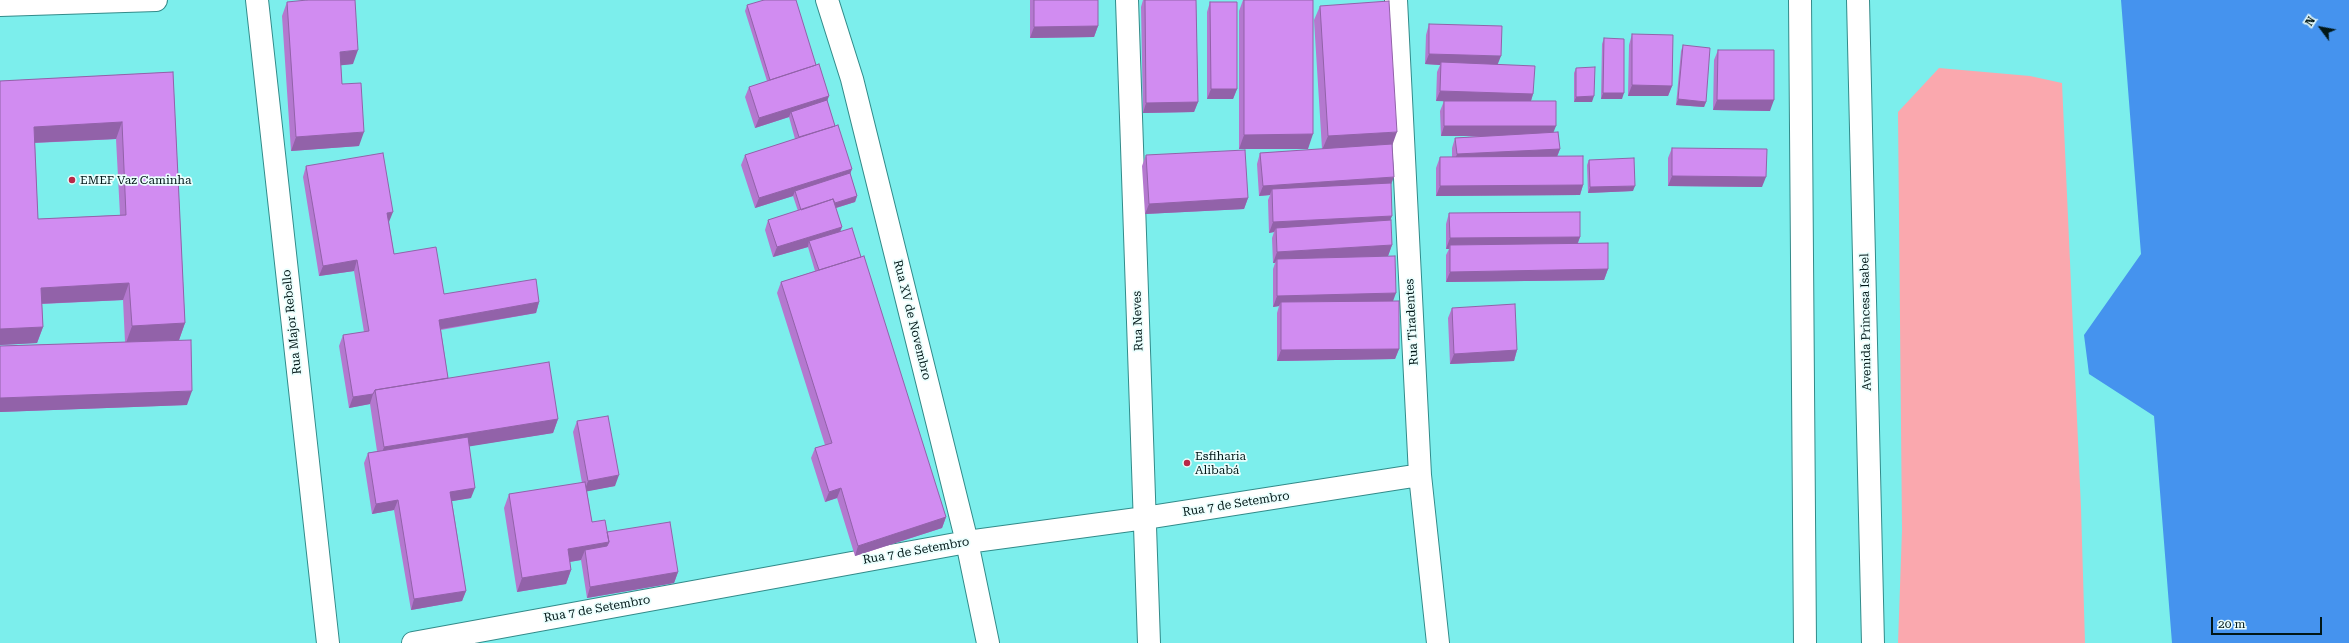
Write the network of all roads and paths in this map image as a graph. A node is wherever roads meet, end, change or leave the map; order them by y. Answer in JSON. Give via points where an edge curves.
{"nodes":[{"id":1,"x":156,"y":0,"type":"edge"},
{"id":2,"x":257,"y":0,"type":"edge"},
{"id":3,"x":827,"y":0,"type":"edge"},
{"id":4,"x":1127,"y":0,"type":"edge"},
{"id":5,"x":1396,"y":0,"type":"edge"},
{"id":6,"x":1800,"y":0,"type":"edge"},
{"id":7,"x":1858,"y":0,"type":"edge"},
{"id":8,"x":0,"y":5,"type":"edge"},
{"id":9,"x":1420,"y":475,"type":"junction"},
{"id":10,"x":1145,"y":518,"type":"junction"},
{"id":11,"x":967,"y":542,"type":"junction"},
{"id":12,"x":328,"y":643,"type":"edge"},
{"id":13,"x":413,"y":643,"type":"edge"},
{"id":14,"x":988,"y":643,"type":"edge"},
{"id":15,"x":1148,"y":643,"type":"edge"},
{"id":16,"x":1438,"y":643,"type":"edge"},
{"id":17,"x":1805,"y":643,"type":"edge"},
{"id":18,"x":1873,"y":643,"type":"edge"}],
"edges":[{"from":1,"to":8,"type":"street"},
{"from":2,"to":12,"type":"street","name":"Rua Major Rebello"},
{"from":3,"to":11,"type":"street","name":"Rua XV de Novembro","via":[[852,79]]},
{"from":4,"to":10,"type":"street","name":"Rua Neves"},
{"from":5,"to":9,"type":"street","name":"Rua Tiradentes"},
{"from":6,"to":17,"type":"street"},
{"from":7,"to":18,"type":"street","name":"Avenida Princesa Isabel"},
{"from":9,"to":10,"type":"street","name":"Rua 7 de Setembro"},
{"from":9,"to":16,"type":"street","name":"Rua Tiradentes"},
{"from":10,"to":11,"type":"street","name":"Rua 7 de Setembro"},
{"from":10,"to":15,"type":"street","name":"Rua Neves"},
{"from":11,"to":13,"type":"street","name":"Rua 7 de Setembro"},
{"from":11,"to":14,"type":"street","name":"Rua XV de Novembro"}]}
